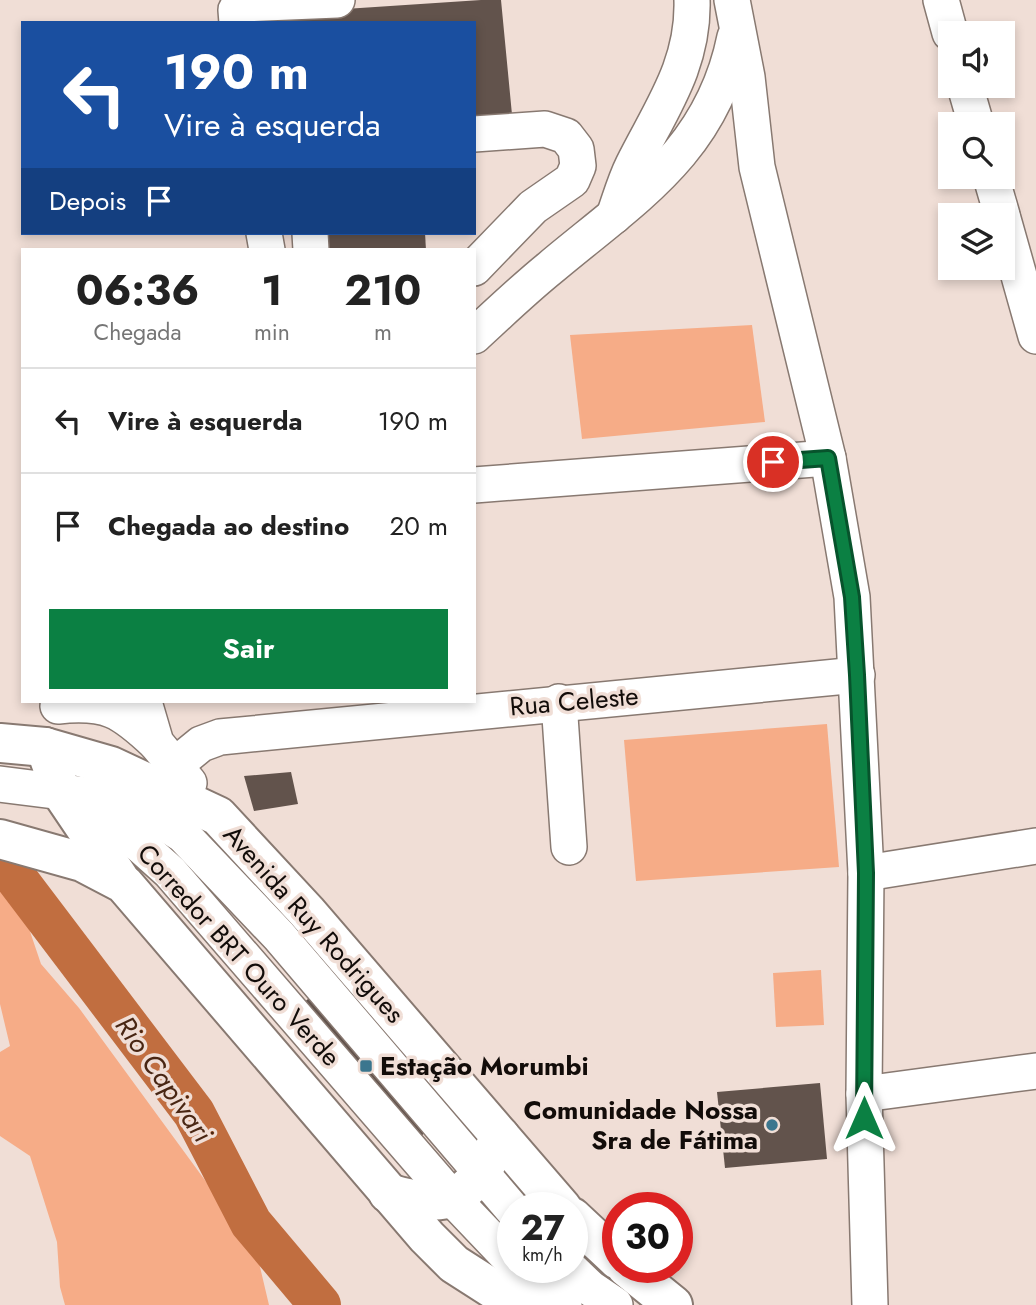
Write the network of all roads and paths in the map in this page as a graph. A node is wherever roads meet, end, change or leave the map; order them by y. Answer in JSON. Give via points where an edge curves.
{"nodes":[{"id":1,"x":337,"y":0,"type":"edge"},
{"id":2,"x":692,"y":0,"type":"edge"},
{"id":3,"x":941,"y":0,"type":"edge"},
{"id":4,"x":735,"y":13,"type":"edge"},
{"id":5,"x":237,"y":21,"type":"edge"},
{"id":6,"x":947,"y":21,"type":"edge"},
{"id":7,"x":677,"y":78,"type":"junction"},
{"id":8,"x":706,"y":121,"type":"junction"},
{"id":9,"x":476,"y":134,"type":"edge"},
{"id":10,"x":757,"y":167,"type":"junction"},
{"id":11,"x":614,"y":216,"type":"junction"},
{"id":12,"x":1015,"y":262,"type":"edge"},
{"id":13,"x":476,"y":266,"type":"edge"},
{"id":14,"x":476,"y":334,"type":"edge"},
{"id":15,"x":1036,"y":336,"type":"edge"},
{"id":16,"x":828,"y":458,"type":"junction"},
{"id":17,"x":476,"y":485,"type":"edge"},
{"id":18,"x":857,"y":675,"type":"junction"},
{"id":19,"x":559,"y":702,"type":"junction"},
{"id":20,"x":144,"y":703,"type":"edge"},
{"id":21,"x":60,"y":704,"type":"edge"},
{"id":22,"x":18,"y":745,"type":"edge"},
{"id":23,"x":165,"y":755,"type":"junction"},
{"id":24,"x":7,"y":785,"type":"edge"},
{"id":25,"x":61,"y":792,"type":"junction"},
{"id":26,"x":218,"y":816,"type":"junction"},
{"id":27,"x":0,"y":839,"type":"edge"},
{"id":28,"x":1036,"y":846,"type":"edge"},
{"id":29,"x":569,"y":847,"type":"dead end"},
{"id":30,"x":866,"y":873,"type":"junction"},
{"id":31,"x":124,"y":884,"type":"junction"},
{"id":32,"x":1036,"y":1071,"type":"edge"},
{"id":33,"x":864,"y":1094,"type":"junction"},
{"id":34,"x":500,"y":1136,"type":"junction"},
{"id":35,"x":482,"y":1173,"type":"junction"},
{"id":36,"x":498,"y":1192,"type":"edge"},
{"id":37,"x":548,"y":1192,"type":"edge"},
{"id":38,"x":388,"y":1193,"type":"junction"},
{"id":39,"x":452,"y":1198,"type":"junction"},
{"id":40,"x":588,"y":1232,"type":"edge"},
{"id":41,"x":497,"y":1245,"type":"edge"},
{"id":42,"x":602,"y":1245,"type":"edge"},
{"id":43,"x":537,"y":1283,"type":"edge"},
{"id":44,"x":585,"y":1283,"type":"edge"},
{"id":45,"x":646,"y":1283,"type":"edge"},
{"id":46,"x":518,"y":1305,"type":"edge"},
{"id":47,"x":564,"y":1305,"type":"edge"},
{"id":48,"x":615,"y":1305,"type":"edge"},
{"id":49,"x":673,"y":1305,"type":"edge"},
{"id":50,"x":870,"y":1305,"type":"edge"}],
"edges":[{"from":1,"to":5,"type":"street","via":[[243,4],[236,10]]},
{"from":2,"to":7,"type":"street","via":[[690,46]]},
{"from":3,"to":6,"type":"street"},
{"from":4,"to":8,"type":"street","via":[[729,71]]},
{"from":4,"to":10,"type":"street"},
{"from":7,"to":8,"type":"street"},
{"from":7,"to":11,"type":"street","via":[[631,169]]},
{"from":8,"to":10,"type":"street"},
{"from":8,"to":11,"type":"street","via":[[656,181]]},
{"from":9,"to":13,"type":"street","via":[[545,129],[566,136],[576,149],[578,166],[572,180],[534,207]]},
{"from":10,"to":16,"type":"street"},
{"from":11,"to":14,"type":"street"},
{"from":12,"to":15,"type":"street"},
{"from":16,"to":17,"type":"street"},
{"from":16,"to":18,"type":"street","via":[[852,597]]},
{"from":18,"to":19,"type":"street","name":"Rua Celeste"},
{"from":18,"to":30,"type":"street"},
{"from":19,"to":23,"type":"street","name":"Rua Celeste","via":[[220,737]]},
{"from":19,"to":29,"type":"street"},
{"from":20,"to":23,"type":"street"},
{"from":21,"to":22,"type":"street","via":[[46,728]]},
{"from":21,"to":23,"type":"street","via":[[111,708],[137,725]]},
{"from":22,"to":25,"type":"main road"},
{"from":22,"to":26,"type":"main road","name":"Avenida Ruy Rodrigues","via":[[111,766]]},
{"from":23,"to":26,"type":"street"},
{"from":24,"to":25,"type":"street","name":"Corredor BRT Ouro Verde"},
{"from":25,"to":31,"type":"main road"},
{"from":25,"to":35,"type":"street","name":"Corredor BRT Ouro Verde","via":[[118,799],[163,821],[198,848]]},
{"from":25,"to":39,"type":"street","name":"Corredor BRT Ouro Verde","via":[[123,830],[170,872]]},
{"from":26,"to":34,"type":"main road","name":"Avenida Ruy Rodrigues"},
{"from":27,"to":31,"type":"main road","via":[[82,862]]},
{"from":28,"to":30,"type":"street"},
{"from":30,"to":33,"type":"street"},
{"from":31,"to":38,"type":"main road"},
{"from":32,"to":33,"type":"street"},
{"from":33,"to":50,"type":"street"},
{"from":34,"to":35,"type":"main road"},
{"from":34,"to":37,"type":"main road","name":"Avenida Ruy Rodrigues"},
{"from":35,"to":36,"type":"street","name":"Corredor BRT Ouro Verde"},
{"from":35,"to":39,"type":"main road"},
{"from":38,"to":39,"type":"main road","via":[[436,1204]]},
{"from":38,"to":46,"type":"main road","via":[[454,1264]]},
{"from":39,"to":41,"type":"street","name":"Corredor BRT Ouro Verde"},
{"from":40,"to":42,"type":"main road"},
{"from":43,"to":47,"type":"street"},
{"from":44,"to":48,"type":"street"},
{"from":45,"to":49,"type":"main road"}]}
